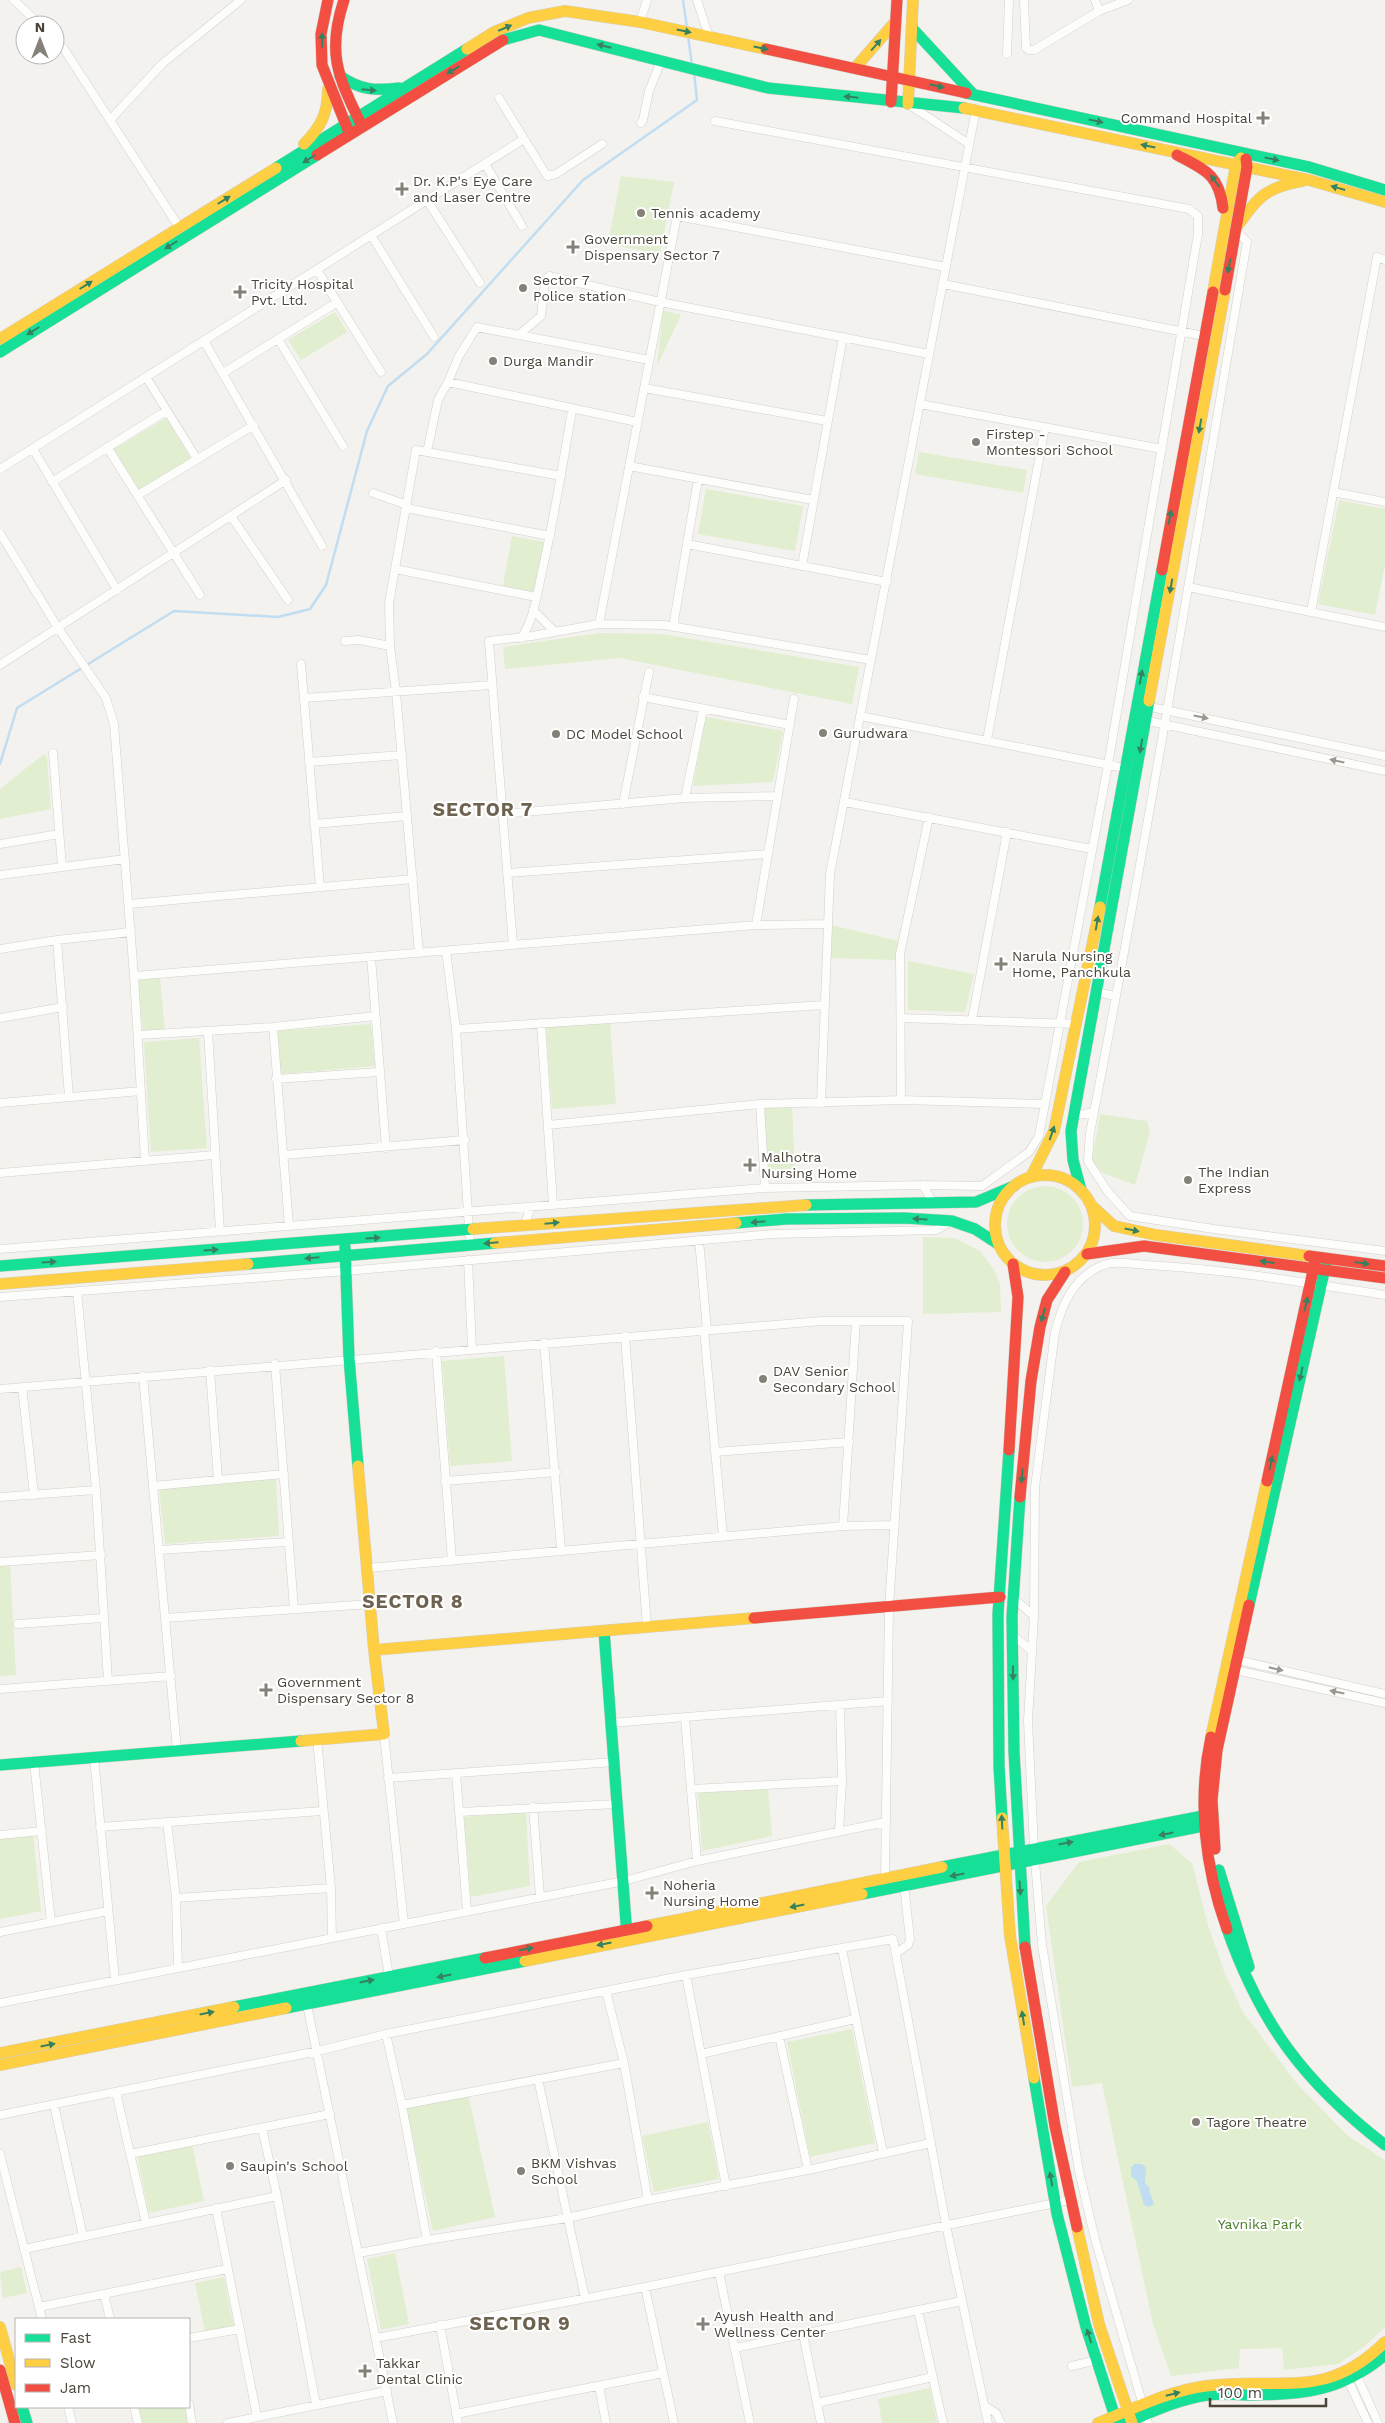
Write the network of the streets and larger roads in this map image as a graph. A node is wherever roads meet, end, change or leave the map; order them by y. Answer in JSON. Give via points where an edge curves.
{"nodes":[{"id":1,"x":14,"y":0,"type":"edge"},
{"id":2,"x":241,"y":0,"type":"edge"},
{"id":3,"x":328,"y":0,"type":"edge"},
{"id":4,"x":344,"y":0,"type":"edge"},
{"id":5,"x":647,"y":0,"type":"edge"},
{"id":6,"x":697,"y":0,"type":"edge"},
{"id":7,"x":897,"y":0,"type":"edge"},
{"id":8,"x":913,"y":0,"type":"edge"},
{"id":9,"x":1008,"y":0,"type":"edge"},
{"id":10,"x":1024,"y":0,"type":"edge"},
{"id":11,"x":1095,"y":0,"type":"edge"},
{"id":12,"x":1128,"y":0,"type":"edge"},
{"id":13,"x":1099,"y":11,"type":"junction"},
{"id":14,"x":30,"y":15,"type":"edge"},
{"id":15,"x":896,"y":21,"type":"junction"},
{"id":16,"x":640,"y":22,"type":"junction"},
{"id":17,"x":912,"y":28,"type":"junction"},
{"id":18,"x":711,"y":37,"type":"junction"},
{"id":19,"x":65,"y":51,"type":"edge"},
{"id":20,"x":1008,"y":54,"type":"dead end"},
{"id":21,"x":656,"y":60,"type":"junction"},
{"id":22,"x":855,"y":68,"type":"junction"},
{"id":23,"x":340,"y":76,"type":"junction"},
{"id":24,"x":893,"y":77,"type":"junction"},
{"id":25,"x":327,"y":79,"type":"junction"},
{"id":26,"x":910,"y":80,"type":"junction"},
{"id":27,"x":403,"y":88,"type":"junction"},
{"id":28,"x":973,"y":94,"type":"junction"},
{"id":29,"x":499,"y":98,"type":"dead end"},
{"id":30,"x":891,"y":102,"type":"junction"},
{"id":31,"x":908,"y":104,"type":"junction"},
{"id":32,"x":976,"y":109,"type":"junction"},
{"id":33,"x":110,"y":120,"type":"junction"},
{"id":34,"x":715,"y":121,"type":"dead end"},
{"id":35,"x":360,"y":122,"type":"junction"},
{"id":36,"x":641,"y":123,"type":"dead end"},
{"id":37,"x":348,"y":128,"type":"junction"},
{"id":38,"x":524,"y":139,"type":"junction"},
{"id":39,"x":602,"y":144,"type":"dead end"},
{"id":40,"x":969,"y":144,"type":"junction"},
{"id":41,"x":1167,"y":150,"type":"junction"},
{"id":42,"x":1246,"y":153,"type":"junction"},
{"id":43,"x":292,"y":157,"type":"junction"},
{"id":44,"x":485,"y":164,"type":"junction"},
{"id":45,"x":1242,"y":165,"type":"junction"},
{"id":46,"x":965,"y":169,"type":"junction"},
{"id":47,"x":1309,"y":180,"type":"junction"},
{"id":48,"x":1385,"y":190,"type":"edge"},
{"id":49,"x":427,"y":200,"type":"junction"},
{"id":50,"x":1385,"y":202,"type":"edge"},
{"id":51,"x":522,"y":226,"type":"dead end"},
{"id":52,"x":179,"y":227,"type":"junction"},
{"id":53,"x":1230,"y":229,"type":"junction"},
{"id":54,"x":371,"y":235,"type":"junction"},
{"id":55,"x":1385,"y":260,"type":"edge"},
{"id":56,"x":946,"y":267,"type":"junction"},
{"id":57,"x":316,"y":270,"type":"junction"},
{"id":58,"x":480,"y":284,"type":"dead end"},
{"id":59,"x":943,"y":284,"type":"junction"},
{"id":60,"x":660,"y":302,"type":"junction"},
{"id":61,"x":336,"y":303,"type":"junction"},
{"id":62,"x":1181,"y":332,"type":"junction"},
{"id":63,"x":520,"y":334,"type":"junction"},
{"id":64,"x":1204,"y":336,"type":"junction"},
{"id":65,"x":434,"y":337,"type":"dead end"},
{"id":66,"x":843,"y":337,"type":"junction"},
{"id":67,"x":0,"y":339,"type":"edge"},
{"id":68,"x":278,"y":339,"type":"junction"},
{"id":69,"x":204,"y":340,"type":"junction"},
{"id":70,"x":0,"y":352,"type":"edge"},
{"id":71,"x":929,"y":354,"type":"junction"},
{"id":72,"x":649,"y":360,"type":"junction"},
{"id":73,"x":381,"y":372,"type":"dead end"},
{"id":74,"x":223,"y":373,"type":"junction"},
{"id":75,"x":146,"y":377,"type":"junction"},
{"id":76,"x":448,"y":382,"type":"junction"},
{"id":77,"x":644,"y":388,"type":"junction"},
{"id":78,"x":920,"y":404,"type":"junction"},
{"id":79,"x":572,"y":410,"type":"junction"},
{"id":80,"x":166,"y":411,"type":"junction"},
{"id":81,"x":827,"y":421,"type":"junction"},
{"id":82,"x":638,"y":422,"type":"junction"},
{"id":83,"x":254,"y":425,"type":"junction"},
{"id":84,"x":1045,"y":427,"type":"junction"},
{"id":85,"x":343,"y":446,"type":"dead end"},
{"id":86,"x":32,"y":448,"type":"junction"},
{"id":87,"x":107,"y":448,"type":"junction"},
{"id":88,"x":1162,"y":448,"type":"junction"},
{"id":89,"x":427,"y":452,"type":"junction"},
{"id":90,"x":197,"y":460,"type":"junction"},
{"id":91,"x":629,"y":466,"type":"junction"},
{"id":92,"x":0,"y":469,"type":"edge"},
{"id":93,"x":561,"y":476,"type":"junction"},
{"id":94,"x":698,"y":479,"type":"junction"},
{"id":95,"x":286,"y":480,"type":"junction"},
{"id":96,"x":52,"y":482,"type":"junction"},
{"id":97,"x":1333,"y":492,"type":"junction"},
{"id":98,"x":373,"y":493,"type":"dead end"},
{"id":99,"x":138,"y":495,"type":"junction"},
{"id":100,"x":813,"y":500,"type":"junction"},
{"id":101,"x":1385,"y":502,"type":"edge"},
{"id":102,"x":406,"y":506,"type":"junction"},
{"id":103,"x":231,"y":516,"type":"junction"},
{"id":104,"x":0,"y":533,"type":"edge"},
{"id":105,"x":550,"y":536,"type":"junction"},
{"id":106,"x":687,"y":544,"type":"junction"},
{"id":107,"x":322,"y":546,"type":"dead end"},
{"id":108,"x":173,"y":553,"type":"junction"},
{"id":109,"x":802,"y":566,"type":"junction"},
{"id":110,"x":394,"y":569,"type":"junction"},
{"id":111,"x":887,"y":582,"type":"junction"},
{"id":112,"x":1188,"y":587,"type":"junction"},
{"id":113,"x":117,"y":590,"type":"junction"},
{"id":114,"x":200,"y":595,"type":"dead end"},
{"id":115,"x":536,"y":597,"type":"junction"},
{"id":116,"x":288,"y":600,"type":"dead end"},
{"id":117,"x":533,"y":610,"type":"junction"},
{"id":118,"x":1311,"y":612,"type":"junction"},
{"id":119,"x":599,"y":624,"type":"junction"},
{"id":120,"x":673,"y":627,"type":"junction"},
{"id":121,"x":1385,"y":627,"type":"edge"},
{"id":122,"x":58,"y":628,"type":"junction"},
{"id":123,"x":555,"y":632,"type":"junction"},
{"id":124,"x":521,"y":638,"type":"junction"},
{"id":125,"x":345,"y":642,"type":"dead end"},
{"id":126,"x":390,"y":646,"type":"junction"},
{"id":127,"x":871,"y":660,"type":"junction"},
{"id":128,"x":301,"y":664,"type":"dead end"},
{"id":129,"x":0,"y":665,"type":"edge"},
{"id":130,"x":649,"y":672,"type":"dead end"},
{"id":131,"x":492,"y":685,"type":"junction"},
{"id":132,"x":396,"y":692,"type":"junction"},
{"id":133,"x":643,"y":697,"type":"junction"},
{"id":134,"x":304,"y":698,"type":"junction"},
{"id":135,"x":794,"y":699,"type":"dead end"},
{"id":136,"x":1136,"y":704,"type":"junction"},
{"id":137,"x":1149,"y":706,"type":"junction"},
{"id":138,"x":703,"y":710,"type":"junction"},
{"id":139,"x":1167,"y":710,"type":"junction"},
{"id":140,"x":860,"y":716,"type":"junction"},
{"id":141,"x":1134,"y":718,"type":"junction"},
{"id":142,"x":1146,"y":721,"type":"junction"},
{"id":143,"x":1164,"y":724,"type":"junction"},
{"id":144,"x":790,"y":725,"type":"junction"},
{"id":145,"x":987,"y":740,"type":"junction"},
{"id":146,"x":53,"y":753,"type":"dead end"},
{"id":147,"x":402,"y":755,"type":"junction"},
{"id":148,"x":1385,"y":756,"type":"edge"},
{"id":149,"x":309,"y":762,"type":"junction"},
{"id":150,"x":1138,"y":764,"type":"junction"},
{"id":151,"x":1108,"y":765,"type":"junction"},
{"id":152,"x":1125,"y":769,"type":"junction"},
{"id":153,"x":1385,"y":771,"type":"edge"},
{"id":154,"x":1136,"y":778,"type":"junction"},
{"id":155,"x":778,"y":796,"type":"junction"},
{"id":156,"x":685,"y":798,"type":"junction"},
{"id":157,"x":845,"y":802,"type":"junction"},
{"id":158,"x":623,"y":804,"type":"junction"},
{"id":159,"x":502,"y":814,"type":"junction"},
{"id":160,"x":407,"y":816,"type":"junction"},
{"id":161,"x":929,"y":817,"type":"junction"},
{"id":162,"x":314,"y":824,"type":"junction"},
{"id":163,"x":1007,"y":832,"type":"junction"},
{"id":164,"x":59,"y":834,"type":"junction"},
{"id":165,"x":0,"y":844,"type":"edge"},
{"id":166,"x":1092,"y":849,"type":"junction"},
{"id":167,"x":767,"y":854,"type":"junction"},
{"id":168,"x":125,"y":859,"type":"junction"},
{"id":169,"x":62,"y":867,"type":"junction"},
{"id":170,"x":507,"y":873,"type":"junction"},
{"id":171,"x":0,"y":875,"type":"edge"},
{"id":172,"x":413,"y":879,"type":"junction"},
{"id":173,"x":320,"y":887,"type":"junction"},
{"id":174,"x":129,"y":904,"type":"junction"},
{"id":175,"x":827,"y":924,"type":"junction"},
{"id":176,"x":756,"y":925,"type":"junction"},
{"id":177,"x":131,"y":932,"type":"junction"},
{"id":178,"x":57,"y":940,"type":"junction"},
{"id":179,"x":513,"y":945,"type":"junction"},
{"id":180,"x":0,"y":949,"type":"edge"},
{"id":181,"x":446,"y":951,"type":"junction"},
{"id":182,"x":419,"y":953,"type":"junction"},
{"id":183,"x":371,"y":957,"type":"junction"},
{"id":184,"x":134,"y":976,"type":"junction"},
{"id":185,"x":1096,"y":992,"type":"junction"},
{"id":186,"x":1115,"y":996,"type":"junction"},
{"id":187,"x":825,"y":1005,"type":"junction"},
{"id":188,"x":63,"y":1007,"type":"junction"},
{"id":189,"x":375,"y":1016,"type":"junction"},
{"id":190,"x":0,"y":1018,"type":"edge"},
{"id":191,"x":901,"y":1018,"type":"junction"},
{"id":192,"x":972,"y":1020,"type":"junction"},
{"id":193,"x":541,"y":1023,"type":"junction"},
{"id":194,"x":1060,"y":1023,"type":"junction"},
{"id":195,"x":1076,"y":1024,"type":"junction"},
{"id":196,"x":273,"y":1027,"type":"junction"},
{"id":197,"x":456,"y":1029,"type":"junction"},
{"id":198,"x":208,"y":1031,"type":"junction"},
{"id":199,"x":138,"y":1035,"type":"junction"},
{"id":200,"x":379,"y":1072,"type":"junction"},
{"id":201,"x":276,"y":1079,"type":"junction"},
{"id":202,"x":141,"y":1092,"type":"junction"},
{"id":203,"x":70,"y":1097,"type":"junction"},
{"id":204,"x":901,"y":1100,"type":"junction"},
{"id":205,"x":0,"y":1103,"type":"edge"},
{"id":206,"x":821,"y":1103,"type":"junction"},
{"id":207,"x":760,"y":1104,"type":"junction"},
{"id":208,"x":1045,"y":1104,"type":"junction"},
{"id":209,"x":1094,"y":1112,"type":"junction"},
{"id":210,"x":1074,"y":1116,"type":"junction"},
{"id":211,"x":548,"y":1125,"type":"junction"},
{"id":212,"x":464,"y":1140,"type":"junction"},
{"id":213,"x":386,"y":1148,"type":"junction"},
{"id":214,"x":284,"y":1155,"type":"junction"},
{"id":215,"x":214,"y":1156,"type":"junction"},
{"id":216,"x":144,"y":1161,"type":"junction"},
{"id":217,"x":0,"y":1173,"type":"edge"},
{"id":218,"x":1031,"y":1177,"type":"junction"},
{"id":219,"x":923,"y":1185,"type":"junction"},
{"id":220,"x":1014,"y":1186,"type":"junction"},
{"id":221,"x":765,"y":1188,"type":"junction"},
{"id":222,"x":1081,"y":1190,"type":"junction"},
{"id":223,"x":933,"y":1203,"type":"junction"},
{"id":224,"x":553,"y":1204,"type":"junction"},
{"id":225,"x":1092,"y":1206,"type":"junction"},
{"id":226,"x":531,"y":1207,"type":"junction"},
{"id":227,"x":470,"y":1212,"type":"junction"},
{"id":228,"x":952,"y":1220,"type":"junction"},
{"id":229,"x":289,"y":1226,"type":"junction"},
{"id":230,"x":524,"y":1226,"type":"junction"},
{"id":231,"x":471,"y":1230,"type":"junction"},
{"id":232,"x":220,"y":1231,"type":"junction"},
{"id":233,"x":344,"y":1240,"type":"junction"},
{"id":234,"x":700,"y":1240,"type":"junction"},
{"id":235,"x":470,"y":1244,"type":"junction"},
{"id":236,"x":998,"y":1244,"type":"junction"},
{"id":237,"x":0,"y":1249,"type":"edge"},
{"id":238,"x":1385,"y":1251,"type":"edge"},
{"id":239,"x":1087,"y":1254,"type":"junction"},
{"id":240,"x":345,"y":1255,"type":"junction"},
{"id":241,"x":1211,"y":1255,"type":"junction"},
{"id":242,"x":468,"y":1260,"type":"junction"},
{"id":243,"x":1013,"y":1264,"type":"junction"},
{"id":244,"x":1320,"y":1264,"type":"junction"},
{"id":245,"x":0,"y":1266,"type":"edge"},
{"id":246,"x":1385,"y":1266,"type":"edge"},
{"id":247,"x":1209,"y":1270,"type":"junction"},
{"id":248,"x":346,"y":1271,"type":"junction"},
{"id":249,"x":1065,"y":1272,"type":"junction"},
{"id":250,"x":1385,"y":1278,"type":"edge"},
{"id":251,"x":0,"y":1284,"type":"edge"},
{"id":252,"x":1316,"y":1285,"type":"junction"},
{"id":253,"x":77,"y":1291,"type":"junction"},
{"id":254,"x":1385,"y":1295,"type":"edge"},
{"id":255,"x":0,"y":1297,"type":"edge"},
{"id":256,"x":856,"y":1321,"type":"junction"},
{"id":257,"x":705,"y":1330,"type":"junction"},
{"id":258,"x":625,"y":1336,"type":"junction"},
{"id":259,"x":544,"y":1343,"type":"junction"},
{"id":260,"x":472,"y":1348,"type":"junction"},
{"id":261,"x":436,"y":1351,"type":"junction"},
{"id":262,"x":349,"y":1358,"type":"junction"},
{"id":263,"x":275,"y":1364,"type":"junction"},
{"id":264,"x":210,"y":1370,"type":"junction"},
{"id":265,"x":143,"y":1376,"type":"junction"},
{"id":266,"x":84,"y":1381,"type":"junction"},
{"id":267,"x":22,"y":1387,"type":"junction"},
{"id":268,"x":0,"y":1388,"type":"edge"},
{"id":269,"x":848,"y":1442,"type":"junction"},
{"id":270,"x":715,"y":1452,"type":"junction"},
{"id":271,"x":556,"y":1472,"type":"junction"},
{"id":272,"x":284,"y":1474,"type":"junction"},
{"id":273,"x":218,"y":1480,"type":"junction"},
{"id":274,"x":445,"y":1481,"type":"junction"},
{"id":275,"x":152,"y":1486,"type":"junction"},
{"id":276,"x":96,"y":1490,"type":"junction"},
{"id":277,"x":34,"y":1494,"type":"junction"},
{"id":278,"x":0,"y":1497,"type":"edge"},
{"id":279,"x":895,"y":1525,"type":"junction"},
{"id":280,"x":843,"y":1526,"type":"junction"},
{"id":281,"x":723,"y":1536,"type":"junction"},
{"id":282,"x":288,"y":1542,"type":"junction"},
{"id":283,"x":641,"y":1543,"type":"junction"},
{"id":284,"x":561,"y":1549,"type":"junction"},
{"id":285,"x":159,"y":1550,"type":"junction"},
{"id":286,"x":101,"y":1555,"type":"junction"},
{"id":287,"x":452,"y":1561,"type":"junction"},
{"id":288,"x":0,"y":1562,"type":"edge"},
{"id":289,"x":368,"y":1568,"type":"junction"},
{"id":290,"x":1000,"y":1597,"type":"junction"},
{"id":291,"x":1013,"y":1598,"type":"junction"},
{"id":292,"x":371,"y":1604,"type":"junction"},
{"id":293,"x":889,"y":1606,"type":"junction"},
{"id":294,"x":294,"y":1609,"type":"junction"},
{"id":295,"x":1034,"y":1616,"type":"junction"},
{"id":296,"x":103,"y":1618,"type":"junction"},
{"id":297,"x":165,"y":1618,"type":"junction"},
{"id":298,"x":18,"y":1624,"type":"dead end"},
{"id":299,"x":647,"y":1627,"type":"junction"},
{"id":300,"x":604,"y":1631,"type":"junction"},
{"id":301,"x":1012,"y":1635,"type":"junction"},
{"id":302,"x":374,"y":1650,"type":"junction"},
{"id":303,"x":1031,"y":1650,"type":"junction"},
{"id":304,"x":1231,"y":1664,"type":"junction"},
{"id":305,"x":171,"y":1676,"type":"junction"},
{"id":306,"x":108,"y":1681,"type":"junction"},
{"id":307,"x":0,"y":1689,"type":"edge"},
{"id":308,"x":1385,"y":1694,"type":"edge"},
{"id":309,"x":888,"y":1701,"type":"junction"},
{"id":310,"x":1385,"y":1703,"type":"edge"},
{"id":311,"x":840,"y":1705,"type":"junction"},
{"id":312,"x":685,"y":1718,"type":"junction"},
{"id":313,"x":611,"y":1724,"type":"junction"},
{"id":314,"x":384,"y":1734,"type":"junction"},
{"id":315,"x":317,"y":1739,"type":"junction"},
{"id":316,"x":177,"y":1750,"type":"junction"},
{"id":317,"x":94,"y":1757,"type":"junction"},
{"id":318,"x":34,"y":1762,"type":"junction"},
{"id":319,"x":614,"y":1762,"type":"junction"},
{"id":320,"x":0,"y":1764,"type":"edge"},
{"id":321,"x":456,"y":1773,"type":"junction"},
{"id":322,"x":388,"y":1778,"type":"junction"},
{"id":323,"x":842,"y":1781,"type":"junction"},
{"id":324,"x":691,"y":1789,"type":"junction"},
{"id":325,"x":617,"y":1804,"type":"junction"},
{"id":326,"x":533,"y":1807,"type":"junction"},
{"id":327,"x":322,"y":1811,"type":"junction"},
{"id":328,"x":459,"y":1812,"type":"junction"},
{"id":329,"x":1209,"y":1820,"type":"junction"},
{"id":330,"x":167,"y":1822,"type":"junction"},
{"id":331,"x":886,"y":1822,"type":"junction"},
{"id":332,"x":100,"y":1826,"type":"junction"},
{"id":333,"x":42,"y":1831,"type":"junction"},
{"id":334,"x":839,"y":1832,"type":"junction"},
{"id":335,"x":0,"y":1835,"type":"edge"},
{"id":336,"x":1035,"y":1854,"type":"junction"},
{"id":337,"x":1018,"y":1857,"type":"junction"},
{"id":338,"x":1004,"y":1860,"type":"junction"},
{"id":339,"x":697,"y":1861,"type":"junction"},
{"id":340,"x":885,"y":1878,"type":"junction"},
{"id":341,"x":624,"y":1880,"type":"junction"},
{"id":342,"x":904,"y":1885,"type":"junction"},
{"id":343,"x":331,"y":1888,"type":"junction"},
{"id":344,"x":540,"y":1897,"type":"junction"},
{"id":345,"x":176,"y":1898,"type":"junction"},
{"id":346,"x":108,"y":1911,"type":"junction"},
{"id":347,"x":467,"y":1911,"type":"junction"},
{"id":348,"x":51,"y":1922,"type":"junction"},
{"id":349,"x":404,"y":1924,"type":"junction"},
{"id":350,"x":380,"y":1928,"type":"junction"},
{"id":351,"x":0,"y":1932,"type":"edge"},
{"id":352,"x":627,"y":1934,"type":"junction"},
{"id":353,"x":332,"y":1938,"type":"junction"},
{"id":354,"x":842,"y":1949,"type":"junction"},
{"id":355,"x":896,"y":1953,"type":"junction"},
{"id":356,"x":178,"y":1968,"type":"junction"},
{"id":357,"x":686,"y":1975,"type":"junction"},
{"id":358,"x":389,"y":1976,"type":"junction"},
{"id":359,"x":115,"y":1980,"type":"junction"},
{"id":360,"x":606,"y":1990,"type":"junction"},
{"id":361,"x":306,"y":1998,"type":"junction"},
{"id":362,"x":0,"y":2002,"type":"edge"},
{"id":363,"x":855,"y":2019,"type":"junction"},
{"id":364,"x":386,"y":2034,"type":"junction"},
{"id":365,"x":779,"y":2036,"type":"junction"},
{"id":366,"x":318,"y":2051,"type":"junction"},
{"id":367,"x":0,"y":2053,"type":"edge"},
{"id":368,"x":701,"y":2054,"type":"junction"},
{"id":369,"x":624,"y":2063,"type":"junction"},
{"id":370,"x":0,"y":2065,"type":"edge"},
{"id":371,"x":538,"y":2079,"type":"junction"},
{"id":372,"x":116,"y":2092,"type":"junction"},
{"id":373,"x":54,"y":2105,"type":"junction"},
{"id":374,"x":402,"y":2106,"type":"junction"},
{"id":375,"x":330,"y":2114,"type":"junction"},
{"id":376,"x":0,"y":2115,"type":"edge"},
{"id":377,"x":262,"y":2128,"type":"junction"},
{"id":378,"x":1385,"y":2136,"type":"edge"},
{"id":379,"x":931,"y":2142,"type":"junction"},
{"id":380,"x":1385,"y":2145,"type":"edge"},
{"id":381,"x":884,"y":2153,"type":"junction"},
{"id":382,"x":0,"y":2154,"type":"edge"},
{"id":383,"x":130,"y":2154,"type":"junction"},
{"id":384,"x":808,"y":2170,"type":"junction"},
{"id":385,"x":726,"y":2186,"type":"junction"},
{"id":386,"x":277,"y":2196,"type":"junction"},
{"id":387,"x":648,"y":2200,"type":"junction"},
{"id":388,"x":1070,"y":2200,"type":"junction"},
{"id":389,"x":1055,"y":2203,"type":"junction"},
{"id":390,"x":216,"y":2208,"type":"junction"},
{"id":391,"x":567,"y":2218,"type":"junction"},
{"id":392,"x":146,"y":2223,"type":"junction"},
{"id":393,"x":946,"y":2225,"type":"junction"},
{"id":394,"x":83,"y":2236,"type":"junction"},
{"id":395,"x":427,"y":2240,"type":"junction"},
{"id":396,"x":24,"y":2249,"type":"junction"},
{"id":397,"x":359,"y":2253,"type":"junction"},
{"id":398,"x":227,"y":2269,"type":"junction"},
{"id":399,"x":719,"y":2272,"type":"junction"},
{"id":400,"x":645,"y":2287,"type":"junction"},
{"id":401,"x":104,"y":2294,"type":"junction"},
{"id":402,"x":585,"y":2298,"type":"junction"},
{"id":403,"x":962,"y":2301,"type":"junction"},
{"id":404,"x":39,"y":2306,"type":"junction"},
{"id":405,"x":918,"y":2310,"type":"junction"},
{"id":406,"x":42,"y":2318,"type":"edge"},
{"id":407,"x":110,"y":2318,"type":"edge"},
{"id":408,"x":440,"y":2325,"type":"junction"},
{"id":409,"x":0,"y":2327,"type":"edge"},
{"id":410,"x":240,"y":2329,"type":"junction"},
{"id":411,"x":802,"y":2334,"type":"junction"},
{"id":412,"x":190,"y":2338,"type":"edge"},
{"id":413,"x":376,"y":2338,"type":"junction"},
{"id":414,"x":1385,"y":2342,"type":"edge"},
{"id":415,"x":735,"y":2348,"type":"junction"},
{"id":416,"x":1385,"y":2355,"type":"edge"},
{"id":417,"x":1097,"y":2360,"type":"junction"},
{"id":418,"x":1072,"y":2366,"type":"dead end"},
{"id":419,"x":0,"y":2370,"type":"edge"},
{"id":420,"x":663,"y":2373,"type":"junction"},
{"id":421,"x":1350,"y":2374,"type":"junction"},
{"id":422,"x":933,"y":2377,"type":"junction"},
{"id":423,"x":15,"y":2381,"type":"edge"},
{"id":424,"x":599,"y":2386,"type":"junction"},
{"id":425,"x":387,"y":2391,"type":"junction"},
{"id":426,"x":818,"y":2403,"type":"junction"},
{"id":427,"x":316,"y":2406,"type":"junction"},
{"id":428,"x":985,"y":2406,"type":"junction"},
{"id":429,"x":22,"y":2408,"type":"edge"},
{"id":430,"x":68,"y":2408,"type":"edge"},
{"id":431,"x":134,"y":2408,"type":"edge"},
{"id":432,"x":190,"y":2408,"type":"edge"},
{"id":433,"x":456,"y":2414,"type":"junction"},
{"id":434,"x":1146,"y":2414,"type":"edge"},
{"id":435,"x":257,"y":2417,"type":"junction"},
{"id":436,"x":1124,"y":2419,"type":"edge"},
{"id":437,"x":1000,"y":2421,"type":"edge"},
{"id":438,"x":15,"y":2423,"type":"edge"},
{"id":439,"x":27,"y":2423,"type":"edge"},
{"id":440,"x":72,"y":2423,"type":"edge"},
{"id":441,"x":138,"y":2423,"type":"edge"},
{"id":442,"x":192,"y":2423,"type":"edge"},
{"id":443,"x":228,"y":2423,"type":"edge"},
{"id":444,"x":393,"y":2423,"type":"edge"},
{"id":445,"x":458,"y":2423,"type":"edge"},
{"id":446,"x":606,"y":2423,"type":"edge"},
{"id":447,"x":674,"y":2423,"type":"edge"},
{"id":448,"x":750,"y":2423,"type":"edge"},
{"id":449,"x":821,"y":2423,"type":"edge"},
{"id":450,"x":943,"y":2423,"type":"edge"},
{"id":451,"x":987,"y":2423,"type":"edge"},
{"id":452,"x":1098,"y":2423,"type":"edge"},
{"id":453,"x":1368,"y":2423,"type":"edge"},
{"id":454,"x":1378,"y":2423,"type":"edge"}],
"edges":[{"from":1,"to":14,"type":"street"},
{"from":2,"to":33,"type":"street","via":[[162,64]]},
{"from":25,"to":3,"type":"street","one_way":true,"via":[[322,65],[321,34]]},
{"from":4,"to":23,"type":"street","via":[[334,37]]},
{"from":5,"to":16,"type":"street"},
{"from":6,"to":18,"type":"street"},
{"from":7,"to":15,"type":"street"},
{"from":8,"to":17,"type":"street"},
{"from":9,"to":20,"type":"street"},
{"from":10,"to":13,"type":"street","via":[[1026,48],[1029,50]]},
{"from":11,"to":13,"type":"street"},
{"from":12,"to":13,"type":"street"},
{"from":22,"to":15,"type":"street","one_way":true},
{"from":15,"to":24,"type":"street"},
{"from":16,"to":18,"type":"street","one_way":true},
{"from":27,"to":16,"type":"street","one_way":true,"via":[[494,32],[528,18],[564,11]]},
{"from":17,"to":26,"type":"street"},
{"from":17,"to":28,"type":"street"},
{"from":18,"to":22,"type":"street","one_way":true},
{"from":19,"to":33,"type":"street"},
{"from":30,"to":21,"type":"street","one_way":true,"via":[[768,88]]},
{"from":21,"to":35,"type":"street","one_way":true,"via":[[539,30],[503,40]]},
{"from":21,"to":36,"type":"street"},
{"from":22,"to":24,"type":"street"},
{"from":23,"to":27,"type":"street","one_way":true,"via":[[358,89]]},
{"from":23,"to":35,"type":"street"},
{"from":24,"to":26,"type":"street"},
{"from":24,"to":30,"type":"street"},
{"from":25,"to":37,"type":"street"},
{"from":25,"to":43,"type":"street","via":[[329,107],[322,125]]},
{"from":26,"to":28,"type":"street","one_way":true},
{"from":26,"to":31,"type":"street"},
{"from":27,"to":35,"type":"street"},
{"from":28,"to":42,"type":"street","one_way":true},
{"from":29,"to":38,"type":"street"},
{"from":30,"to":31,"type":"street"},
{"from":31,"to":32,"type":"street"},
{"from":31,"to":40,"type":"street"},
{"from":32,"to":40,"type":"street"},
{"from":41,"to":32,"type":"street","one_way":true},
{"from":33,"to":52,"type":"street"},
{"from":34,"to":46,"type":"street"},
{"from":35,"to":37,"type":"street"},
{"from":37,"to":43,"type":"street"},
{"from":37,"to":70,"type":"street","one_way":true},
{"from":38,"to":39,"type":"street","via":[[547,176],[552,176]]},
{"from":38,"to":44,"type":"street"},
{"from":40,"to":46,"type":"street"},
{"from":41,"to":45,"type":"street"},
{"from":53,"to":41,"type":"street","one_way":true,"via":[[1217,180]]},
{"from":42,"to":45,"type":"street"},
{"from":42,"to":48,"type":"street","one_way":true,"via":[[1309,167]]},
{"from":52,"to":43,"type":"street","one_way":true},
{"from":44,"to":49,"type":"street"},
{"from":44,"to":51,"type":"street"},
{"from":45,"to":47,"type":"street"},
{"from":45,"to":53,"type":"street"},
{"from":46,"to":56,"type":"street"},
{"from":46,"to":62,"type":"street","via":[[1189,209],[1198,216],[1198,234]]},
{"from":50,"to":47,"type":"street","one_way":true},
{"from":47,"to":53,"type":"street","via":[[1280,184],[1261,193]]},
{"from":49,"to":54,"type":"street"},
{"from":49,"to":58,"type":"street"},
{"from":67,"to":52,"type":"street","one_way":true},
{"from":53,"to":64,"type":"street"},
{"from":53,"to":112,"type":"street","via":[[1247,242]]},
{"from":53,"to":137,"type":"street","one_way":true},
{"from":54,"to":57,"type":"street"},
{"from":54,"to":65,"type":"street"},
{"from":55,"to":97,"type":"street","via":[[1377,257]]},
{"from":56,"to":59,"type":"street"},
{"from":56,"to":60,"type":"street","via":[[677,216]]},
{"from":57,"to":61,"type":"street"},
{"from":57,"to":69,"type":"street"},
{"from":59,"to":62,"type":"street"},
{"from":59,"to":71,"type":"street"},
{"from":60,"to":63,"type":"street","via":[[548,276],[541,316]]},
{"from":60,"to":66,"type":"street"},
{"from":60,"to":72,"type":"street"},
{"from":61,"to":68,"type":"street"},
{"from":61,"to":73,"type":"street"},
{"from":62,"to":64,"type":"street"},
{"from":62,"to":88,"type":"street"},
{"from":63,"to":72,"type":"street"},
{"from":63,"to":76,"type":"street","via":[[477,327]]},
{"from":136,"to":64,"type":"street","one_way":true},
{"from":66,"to":71,"type":"street"},
{"from":66,"to":81,"type":"street"},
{"from":68,"to":74,"type":"street"},
{"from":68,"to":85,"type":"street"},
{"from":69,"to":74,"type":"street"},
{"from":69,"to":75,"type":"street"},
{"from":71,"to":78,"type":"street"},
{"from":72,"to":77,"type":"street"},
{"from":74,"to":83,"type":"street"},
{"from":75,"to":80,"type":"street"},
{"from":75,"to":86,"type":"street"},
{"from":76,"to":79,"type":"street"},
{"from":76,"to":89,"type":"street","via":[[438,400]]},
{"from":77,"to":81,"type":"street"},
{"from":77,"to":82,"type":"street"},
{"from":78,"to":84,"type":"street"},
{"from":78,"to":111,"type":"street"},
{"from":79,"to":82,"type":"street"},
{"from":79,"to":93,"type":"street"},
{"from":80,"to":87,"type":"street"},
{"from":80,"to":90,"type":"street"},
{"from":81,"to":100,"type":"street"},
{"from":82,"to":91,"type":"street"},
{"from":83,"to":90,"type":"street"},
{"from":83,"to":95,"type":"street"},
{"from":84,"to":88,"type":"street"},
{"from":84,"to":145,"type":"street"},
{"from":86,"to":92,"type":"street"},
{"from":86,"to":96,"type":"street"},
{"from":87,"to":96,"type":"street"},
{"from":87,"to":99,"type":"street"},
{"from":88,"to":151,"type":"street"},
{"from":89,"to":93,"type":"street"},
{"from":89,"to":102,"type":"street","via":[[416,450]]},
{"from":90,"to":99,"type":"street"},
{"from":91,"to":94,"type":"street"},
{"from":91,"to":119,"type":"street"},
{"from":93,"to":105,"type":"street"},
{"from":94,"to":100,"type":"street"},
{"from":94,"to":106,"type":"street"},
{"from":95,"to":103,"type":"street"},
{"from":95,"to":107,"type":"street"},
{"from":96,"to":113,"type":"street"},
{"from":97,"to":101,"type":"street"},
{"from":97,"to":118,"type":"street"},
{"from":98,"to":102,"type":"street"},
{"from":99,"to":108,"type":"street"},
{"from":100,"to":109,"type":"street"},
{"from":102,"to":105,"type":"street"},
{"from":102,"to":110,"type":"street"},
{"from":103,"to":108,"type":"street"},
{"from":103,"to":116,"type":"street"},
{"from":104,"to":122,"type":"street"},
{"from":105,"to":115,"type":"street"},
{"from":106,"to":109,"type":"street"},
{"from":106,"to":120,"type":"street"},
{"from":108,"to":113,"type":"street"},
{"from":108,"to":114,"type":"street"},
{"from":109,"to":111,"type":"street"},
{"from":110,"to":115,"type":"street"},
{"from":110,"to":126,"type":"street","via":[[389,603]]},
{"from":111,"to":127,"type":"street"},
{"from":112,"to":118,"type":"street"},
{"from":112,"to":139,"type":"street"},
{"from":113,"to":122,"type":"street"},
{"from":115,"to":117,"type":"street"},
{"from":117,"to":123,"type":"street"},
{"from":117,"to":124,"type":"street"},
{"from":118,"to":121,"type":"street"},
{"from":119,"to":120,"type":"street"},
{"from":119,"to":123,"type":"street"},
{"from":120,"to":127,"type":"street"},
{"from":122,"to":129,"type":"street"},
{"from":122,"to":168,"type":"street","via":[[106,698],[114,724]]},
{"from":123,"to":124,"type":"street"},
{"from":124,"to":131,"type":"street","via":[[489,642]]},
{"from":125,"to":126,"type":"street","via":[[360,640]]},
{"from":126,"to":132,"type":"street"},
{"from":127,"to":140,"type":"street"},
{"from":128,"to":134,"type":"street"},
{"from":130,"to":133,"type":"street"},
{"from":131,"to":132,"type":"street"},
{"from":131,"to":159,"type":"street"},
{"from":132,"to":134,"type":"street"},
{"from":132,"to":147,"type":"street"},
{"from":133,"to":138,"type":"street"},
{"from":133,"to":158,"type":"street"},
{"from":134,"to":149,"type":"street"},
{"from":135,"to":144,"type":"street"},
{"from":136,"to":137,"type":"street"},
{"from":136,"to":141,"type":"street"},
{"from":137,"to":139,"type":"street"},
{"from":137,"to":142,"type":"street"},
{"from":138,"to":144,"type":"street"},
{"from":138,"to":156,"type":"street"},
{"from":139,"to":143,"type":"street"},
{"from":139,"to":148,"type":"street","one_way":true},
{"from":140,"to":145,"type":"street"},
{"from":140,"to":157,"type":"street"},
{"from":141,"to":142,"type":"street"},
{"from":141,"to":152,"type":"street"},
{"from":142,"to":143,"type":"street"},
{"from":142,"to":150,"type":"street","one_way":true},
{"from":153,"to":143,"type":"street","one_way":true},
{"from":143,"to":186,"type":"street"},
{"from":144,"to":155,"type":"street"},
{"from":145,"to":151,"type":"street"},
{"from":146,"to":164,"type":"street"},
{"from":147,"to":149,"type":"street"},
{"from":147,"to":160,"type":"street"},
{"from":149,"to":162,"type":"street"},
{"from":150,"to":152,"type":"street"},
{"from":150,"to":154,"type":"street"},
{"from":151,"to":152,"type":"street"},
{"from":151,"to":166,"type":"street"},
{"from":152,"to":154,"type":"street"},
{"from":195,"to":152,"type":"street","one_way":true},
{"from":154,"to":185,"type":"street"},
{"from":155,"to":156,"type":"street"},
{"from":155,"to":167,"type":"street"},
{"from":156,"to":158,"type":"street"},
{"from":157,"to":161,"type":"street"},
{"from":157,"to":175,"type":"street","via":[[830,874]]},
{"from":158,"to":159,"type":"street"},
{"from":159,"to":170,"type":"street"},
{"from":160,"to":162,"type":"street"},
{"from":160,"to":172,"type":"street"},
{"from":161,"to":163,"type":"street"},
{"from":161,"to":191,"type":"street","via":[[900,954]]},
{"from":162,"to":173,"type":"street"},
{"from":163,"to":166,"type":"street"},
{"from":163,"to":192,"type":"street"},
{"from":164,"to":165,"type":"street"},
{"from":164,"to":169,"type":"street"},
{"from":166,"to":194,"type":"street"},
{"from":167,"to":170,"type":"street"},
{"from":167,"to":176,"type":"street"},
{"from":168,"to":169,"type":"street"},
{"from":168,"to":174,"type":"street"},
{"from":169,"to":171,"type":"street"},
{"from":170,"to":179,"type":"street"},
{"from":172,"to":173,"type":"street"},
{"from":172,"to":182,"type":"street"},
{"from":173,"to":174,"type":"street"},
{"from":174,"to":177,"type":"street"},
{"from":175,"to":176,"type":"street"},
{"from":175,"to":187,"type":"street"},
{"from":176,"to":179,"type":"street"},
{"from":177,"to":178,"type":"street"},
{"from":177,"to":184,"type":"street"},
{"from":178,"to":180,"type":"street"},
{"from":178,"to":188,"type":"street"},
{"from":179,"to":181,"type":"street"},
{"from":181,"to":182,"type":"street"},
{"from":181,"to":197,"type":"street"},
{"from":182,"to":183,"type":"street"},
{"from":183,"to":184,"type":"street"},
{"from":183,"to":189,"type":"street"},
{"from":184,"to":199,"type":"street"},
{"from":185,"to":186,"type":"street"},
{"from":185,"to":210,"type":"street"},
{"from":186,"to":209,"type":"street"},
{"from":187,"to":193,"type":"street"},
{"from":187,"to":206,"type":"street"},
{"from":188,"to":190,"type":"street"},
{"from":188,"to":203,"type":"street"},
{"from":189,"to":196,"type":"street"},
{"from":189,"to":200,"type":"street"},
{"from":191,"to":192,"type":"street"},
{"from":191,"to":204,"type":"street"},
{"from":192,"to":194,"type":"street"},
{"from":193,"to":197,"type":"street"},
{"from":193,"to":211,"type":"street"},
{"from":194,"to":195,"type":"street"},
{"from":194,"to":208,"type":"street"},
{"from":218,"to":195,"type":"street","one_way":true,"via":[[1054,1130]]},
{"from":196,"to":198,"type":"street"},
{"from":196,"to":201,"type":"street"},
{"from":197,"to":212,"type":"street"},
{"from":198,"to":199,"type":"street"},
{"from":198,"to":215,"type":"street"},
{"from":199,"to":202,"type":"street"},
{"from":200,"to":201,"type":"street"},
{"from":200,"to":213,"type":"street"},
{"from":201,"to":214,"type":"street"},
{"from":202,"to":203,"type":"street"},
{"from":202,"to":216,"type":"street"},
{"from":203,"to":205,"type":"street"},
{"from":204,"to":206,"type":"street"},
{"from":204,"to":208,"type":"street"},
{"from":206,"to":207,"type":"street"},
{"from":207,"to":211,"type":"street"},
{"from":207,"to":221,"type":"street"},
{"from":208,"to":219,"type":"street","via":[[1039,1136],[1029,1152],[998,1176],[982,1186]]},
{"from":209,"to":210,"type":"street"},
{"from":209,"to":238,"type":"street","via":[[1088,1161],[1108,1192],[1130,1216]]},
{"from":210,"to":222,"type":"street","via":[[1071,1131],[1073,1160]]},
{"from":211,"to":224,"type":"street"},
{"from":212,"to":213,"type":"street"},
{"from":212,"to":227,"type":"street"},
{"from":213,"to":214,"type":"street"},
{"from":214,"to":229,"type":"street"},
{"from":215,"to":216,"type":"street"},
{"from":215,"to":232,"type":"street"},
{"from":216,"to":217,"type":"street"},
{"from":218,"to":220,"type":"street"},
{"from":218,"to":222,"type":"street","via":[[1063,1178]]},
{"from":219,"to":221,"type":"street"},
{"from":219,"to":223,"type":"street"},
{"from":220,"to":223,"type":"street","via":[[976,1202]]},
{"from":220,"to":236,"type":"street","via":[[998,1206],[995,1218]]},
{"from":221,"to":224,"type":"street"},
{"from":222,"to":225,"type":"street"},
{"from":230,"to":223,"type":"street","one_way":true,"via":[[781,1205]]},
{"from":224,"to":226,"type":"street"},
{"from":225,"to":239,"type":"street","via":[[1095,1231]]},
{"from":225,"to":244,"type":"street","one_way":true,"via":[[1114,1226]]},
{"from":226,"to":227,"type":"street"},
{"from":226,"to":230,"type":"street"},
{"from":227,"to":229,"type":"street"},
{"from":227,"to":231,"type":"street"},
{"from":228,"to":234,"type":"street","via":[[936,1230],[773,1234]]},
{"from":228,"to":235,"type":"street","one_way":true,"via":[[786,1219]]},
{"from":228,"to":236,"type":"street","via":[[975,1229]]},
{"from":229,"to":232,"type":"street"},
{"from":230,"to":231,"type":"street"},
{"from":233,"to":231,"type":"street","one_way":true},
{"from":231,"to":235,"type":"street"},
{"from":232,"to":237,"type":"street"},
{"from":233,"to":240,"type":"street"},
{"from":245,"to":233,"type":"street","one_way":true},
{"from":234,"to":242,"type":"street"},
{"from":234,"to":257,"type":"street"},
{"from":235,"to":240,"type":"street"},
{"from":236,"to":243,"type":"street"},
{"from":239,"to":241,"type":"street","via":[[1144,1246]]},
{"from":239,"to":249,"type":"street"},
{"from":240,"to":248,"type":"street"},
{"from":240,"to":251,"type":"street","one_way":true},
{"from":244,"to":241,"type":"street","one_way":true},
{"from":241,"to":247,"type":"street"},
{"from":242,"to":248,"type":"street"},
{"from":242,"to":260,"type":"street"},
{"from":243,"to":249,"type":"street","via":[[1038,1275]]},
{"from":243,"to":290,"type":"street","via":[[1018,1297],[1016,1370]]},
{"from":244,"to":246,"type":"street","one_way":true},
{"from":244,"to":250,"type":"street"},
{"from":244,"to":252,"type":"street"},
{"from":247,"to":252,"type":"street"},
{"from":247,"to":295,"type":"street","via":[[1107,1264],[1078,1282],[1065,1301],[1055,1337],[1034,1487]]},
{"from":248,"to":253,"type":"street"},
{"from":248,"to":262,"type":"street"},
{"from":249,"to":291,"type":"street","one_way":true,"via":[[1047,1300],[1031,1381]]},
{"from":252,"to":254,"type":"street"},
{"from":252,"to":304,"type":"street"},
{"from":253,"to":255,"type":"street"},
{"from":253,"to":266,"type":"street"},
{"from":256,"to":257,"type":"street"},
{"from":256,"to":269,"type":"street"},
{"from":256,"to":279,"type":"street","via":[[908,1321]]},
{"from":257,"to":258,"type":"street"},
{"from":257,"to":270,"type":"street"},
{"from":258,"to":259,"type":"street"},
{"from":258,"to":283,"type":"street"},
{"from":259,"to":260,"type":"street"},
{"from":259,"to":271,"type":"street"},
{"from":260,"to":261,"type":"street"},
{"from":261,"to":262,"type":"street"},
{"from":261,"to":274,"type":"street"},
{"from":262,"to":263,"type":"street"},
{"from":262,"to":289,"type":"street"},
{"from":263,"to":264,"type":"street"},
{"from":263,"to":272,"type":"street"},
{"from":264,"to":265,"type":"street"},
{"from":264,"to":273,"type":"street"},
{"from":265,"to":266,"type":"street"},
{"from":265,"to":275,"type":"street"},
{"from":266,"to":267,"type":"street"},
{"from":266,"to":276,"type":"street"},
{"from":267,"to":268,"type":"street"},
{"from":267,"to":277,"type":"street"},
{"from":269,"to":270,"type":"street"},
{"from":269,"to":280,"type":"street"},
{"from":270,"to":281,"type":"street"},
{"from":271,"to":274,"type":"street"},
{"from":271,"to":284,"type":"street"},
{"from":272,"to":273,"type":"street"},
{"from":272,"to":282,"type":"street"},
{"from":273,"to":275,"type":"street"},
{"from":274,"to":287,"type":"street"},
{"from":275,"to":285,"type":"street"},
{"from":276,"to":277,"type":"street"},
{"from":276,"to":286,"type":"street"},
{"from":277,"to":278,"type":"street"},
{"from":279,"to":280,"type":"street"},
{"from":279,"to":293,"type":"street"},
{"from":280,"to":281,"type":"street"},
{"from":281,"to":283,"type":"street"},
{"from":282,"to":285,"type":"street"},
{"from":282,"to":294,"type":"street"},
{"from":283,"to":284,"type":"street"},
{"from":283,"to":299,"type":"street"},
{"from":284,"to":287,"type":"street"},
{"from":285,"to":297,"type":"street"},
{"from":286,"to":288,"type":"street"},
{"from":286,"to":296,"type":"street"},
{"from":287,"to":289,"type":"street"},
{"from":289,"to":292,"type":"street"},
{"from":290,"to":293,"type":"street"},
{"from":338,"to":290,"type":"street","one_way":true,"via":[[999,1766]]},
{"from":291,"to":295,"type":"street"},
{"from":291,"to":301,"type":"street"},
{"from":292,"to":294,"type":"street"},
{"from":292,"to":302,"type":"street"},
{"from":293,"to":299,"type":"street"},
{"from":293,"to":309,"type":"street"},
{"from":294,"to":297,"type":"street"},
{"from":295,"to":303,"type":"street"},
{"from":296,"to":298,"type":"street"},
{"from":296,"to":306,"type":"street"},
{"from":297,"to":305,"type":"street"},
{"from":299,"to":300,"type":"street"},
{"from":300,"to":302,"type":"street"},
{"from":300,"to":313,"type":"street"},
{"from":301,"to":303,"type":"street"},
{"from":301,"to":337,"type":"street","one_way":true},
{"from":302,"to":314,"type":"street"},
{"from":303,"to":336,"type":"street","via":[[1028,1720]]},
{"from":304,"to":308,"type":"street","one_way":true},
{"from":310,"to":304,"type":"street","one_way":true},
{"from":304,"to":329,"type":"street","via":[[1209,1747],[1203,1800]]},
{"from":305,"to":306,"type":"street"},
{"from":305,"to":316,"type":"street"},
{"from":306,"to":307,"type":"street"},
{"from":309,"to":311,"type":"street"},
{"from":309,"to":331,"type":"street"},
{"from":311,"to":312,"type":"street"},
{"from":311,"to":323,"type":"street"},
{"from":312,"to":313,"type":"street"},
{"from":312,"to":324,"type":"street"},
{"from":313,"to":319,"type":"street"},
{"from":314,"to":315,"type":"street"},
{"from":314,"to":322,"type":"street"},
{"from":315,"to":316,"type":"street"},
{"from":315,"to":327,"type":"street"},
{"from":316,"to":317,"type":"street"},
{"from":317,"to":318,"type":"street"},
{"from":317,"to":332,"type":"street"},
{"from":318,"to":320,"type":"street"},
{"from":318,"to":333,"type":"street"},
{"from":319,"to":321,"type":"street"},
{"from":319,"to":325,"type":"street"},
{"from":321,"to":322,"type":"street"},
{"from":321,"to":328,"type":"street"},
{"from":322,"to":349,"type":"street"},
{"from":323,"to":324,"type":"street"},
{"from":323,"to":334,"type":"street"},
{"from":324,"to":339,"type":"street"},
{"from":325,"to":326,"type":"street"},
{"from":325,"to":341,"type":"street"},
{"from":326,"to":328,"type":"street"},
{"from":326,"to":344,"type":"street"},
{"from":327,"to":330,"type":"street"},
{"from":327,"to":343,"type":"street"},
{"from":328,"to":347,"type":"street"},
{"from":329,"to":336,"type":"street"},
{"from":329,"to":378,"type":"street","via":[[1228,1907],[1252,1976],[1270,2012],[1293,2047],[1333,2091]]},
{"from":329,"to":380,"type":"street","via":[[1208,1857],[1220,1909],[1245,1978],[1263,2015],[1286,2050],[1326,2095]]},
{"from":330,"to":332,"type":"street"},
{"from":330,"to":345,"type":"street"},
{"from":331,"to":334,"type":"street"},
{"from":331,"to":340,"type":"street"},
{"from":332,"to":346,"type":"street"},
{"from":333,"to":335,"type":"street"},
{"from":333,"to":348,"type":"street"},
{"from":334,"to":339,"type":"street"},
{"from":336,"to":337,"type":"street"},
{"from":336,"to":434,"type":"street","via":[[1042,1945],[1079,2171],[1095,2239]]},
{"from":337,"to":338,"type":"street"},
{"from":337,"to":388,"type":"street","one_way":true,"via":[[1023,1936],[1035,2019]]},
{"from":338,"to":340,"type":"street"},
{"from":338,"to":342,"type":"street","one_way":true},
{"from":389,"to":338,"type":"street","one_way":true,"via":[[1010,1936]]},
{"from":339,"to":341,"type":"street"},
{"from":340,"to":352,"type":"street"},
{"from":341,"to":344,"type":"street"},
{"from":341,"to":352,"type":"street"},
{"from":342,"to":352,"type":"street","one_way":true},
{"from":342,"to":355,"type":"street","via":[[910,1939],[908,1946]]},
{"from":343,"to":345,"type":"street"},
{"from":343,"to":353,"type":"street"},
{"from":344,"to":347,"type":"street"},
{"from":345,"to":356,"type":"street"},
{"from":346,"to":348,"type":"street"},
{"from":346,"to":359,"type":"street"},
{"from":347,"to":349,"type":"street"},
{"from":348,"to":351,"type":"street"},
{"from":349,"to":350,"type":"street"},
{"from":350,"to":353,"type":"street"},
{"from":350,"to":358,"type":"street"},
{"from":358,"to":352,"type":"street","one_way":true},
{"from":352,"to":361,"type":"street","one_way":true},
{"from":353,"to":356,"type":"street"},
{"from":354,"to":355,"type":"street","via":[[893,1939]]},
{"from":354,"to":357,"type":"street"},
{"from":354,"to":363,"type":"street"},
{"from":355,"to":379,"type":"street"},
{"from":356,"to":359,"type":"street"},
{"from":357,"to":360,"type":"street"},
{"from":357,"to":368,"type":"street"},
{"from":361,"to":358,"type":"street","one_way":true},
{"from":359,"to":362,"type":"street"},
{"from":360,"to":364,"type":"street"},
{"from":360,"to":369,"type":"street"},
{"from":361,"to":366,"type":"street"},
{"from":367,"to":361,"type":"street","one_way":true},
{"from":361,"to":370,"type":"street"},
{"from":363,"to":365,"type":"street"},
{"from":363,"to":381,"type":"street"},
{"from":364,"to":366,"type":"street"},
{"from":364,"to":374,"type":"street"},
{"from":365,"to":368,"type":"street"},
{"from":365,"to":384,"type":"street"},
{"from":366,"to":372,"type":"street"},
{"from":366,"to":375,"type":"street"},
{"from":368,"to":385,"type":"street"},
{"from":369,"to":371,"type":"street"},
{"from":369,"to":387,"type":"street"},
{"from":371,"to":374,"type":"street"},
{"from":371,"to":391,"type":"street"},
{"from":372,"to":373,"type":"street"},
{"from":372,"to":383,"type":"street"},
{"from":373,"to":376,"type":"street"},
{"from":373,"to":394,"type":"street"},
{"from":374,"to":395,"type":"street"},
{"from":375,"to":377,"type":"street"},
{"from":375,"to":397,"type":"street"},
{"from":377,"to":383,"type":"street"},
{"from":377,"to":386,"type":"street"},
{"from":379,"to":381,"type":"street"},
{"from":379,"to":393,"type":"street"},
{"from":381,"to":384,"type":"street"},
{"from":382,"to":396,"type":"street"},
{"from":383,"to":392,"type":"street"},
{"from":384,"to":385,"type":"street"},
{"from":385,"to":387,"type":"street"},
{"from":386,"to":390,"type":"street"},
{"from":386,"to":427,"type":"street"},
{"from":387,"to":391,"type":"street"},
{"from":388,"to":389,"type":"street"},
{"from":388,"to":436,"type":"street"},
{"from":389,"to":393,"type":"street"},
{"from":417,"to":389,"type":"street","one_way":true},
{"from":390,"to":392,"type":"street"},
{"from":390,"to":398,"type":"street"},
{"from":391,"to":395,"type":"street"},
{"from":391,"to":402,"type":"street"},
{"from":392,"to":394,"type":"street"},
{"from":393,"to":399,"type":"street"},
{"from":393,"to":403,"type":"street"},
{"from":394,"to":396,"type":"street"},
{"from":395,"to":397,"type":"street"},
{"from":396,"to":404,"type":"street"},
{"from":397,"to":413,"type":"street"},
{"from":398,"to":401,"type":"street"},
{"from":398,"to":410,"type":"street"},
{"from":399,"to":400,"type":"street"},
{"from":399,"to":415,"type":"street"},
{"from":400,"to":402,"type":"street"},
{"from":400,"to":420,"type":"street"},
{"from":401,"to":404,"type":"street"},
{"from":401,"to":407,"type":"street"},
{"from":402,"to":408,"type":"street"},
{"from":403,"to":405,"type":"street"},
{"from":403,"to":428,"type":"street"},
{"from":404,"to":406,"type":"street"},
{"from":405,"to":411,"type":"street"},
{"from":405,"to":422,"type":"street"},
{"from":408,"to":413,"type":"street"},
{"from":408,"to":433,"type":"street"},
{"from":409,"to":423,"type":"street"},
{"from":410,"to":412,"type":"street"},
{"from":410,"to":435,"type":"street"},
{"from":411,"to":415,"type":"street"},
{"from":411,"to":426,"type":"street"},
{"from":413,"to":425,"type":"street"},
{"from":414,"to":421,"type":"street"},
{"from":415,"to":448,"type":"street"},
{"from":416,"to":421,"type":"street","via":[[1369,2370]]},
{"from":417,"to":418,"type":"street"},
{"from":417,"to":436,"type":"street"},
{"from":419,"to":438,"type":"street"},
{"from":420,"to":424,"type":"street"},
{"from":420,"to":447,"type":"street"},
{"from":421,"to":434,"type":"street","via":[[1287,2385],[1207,2385],[1166,2395]]},
{"from":421,"to":453,"type":"street"},
{"from":421,"to":454,"type":"street"},
{"from":422,"to":426,"type":"street"},
{"from":422,"to":450,"type":"street"},
{"from":424,"to":433,"type":"street"},
{"from":424,"to":446,"type":"street"},
{"from":425,"to":427,"type":"street"},
{"from":425,"to":444,"type":"street"},
{"from":426,"to":449,"type":"street"},
{"from":427,"to":435,"type":"street"},
{"from":428,"to":437,"type":"street","via":[[996,2413]]},
{"from":428,"to":451,"type":"street"},
{"from":429,"to":439,"type":"street"},
{"from":430,"to":440,"type":"street"},
{"from":431,"to":441,"type":"street"},
{"from":432,"to":442,"type":"street"},
{"from":433,"to":445,"type":"street"},
{"from":434,"to":436,"type":"street"},
{"from":435,"to":443,"type":"street"},
{"from":436,"to":452,"type":"street"},
{"from":437,"to":451,"type":"street"}]}
